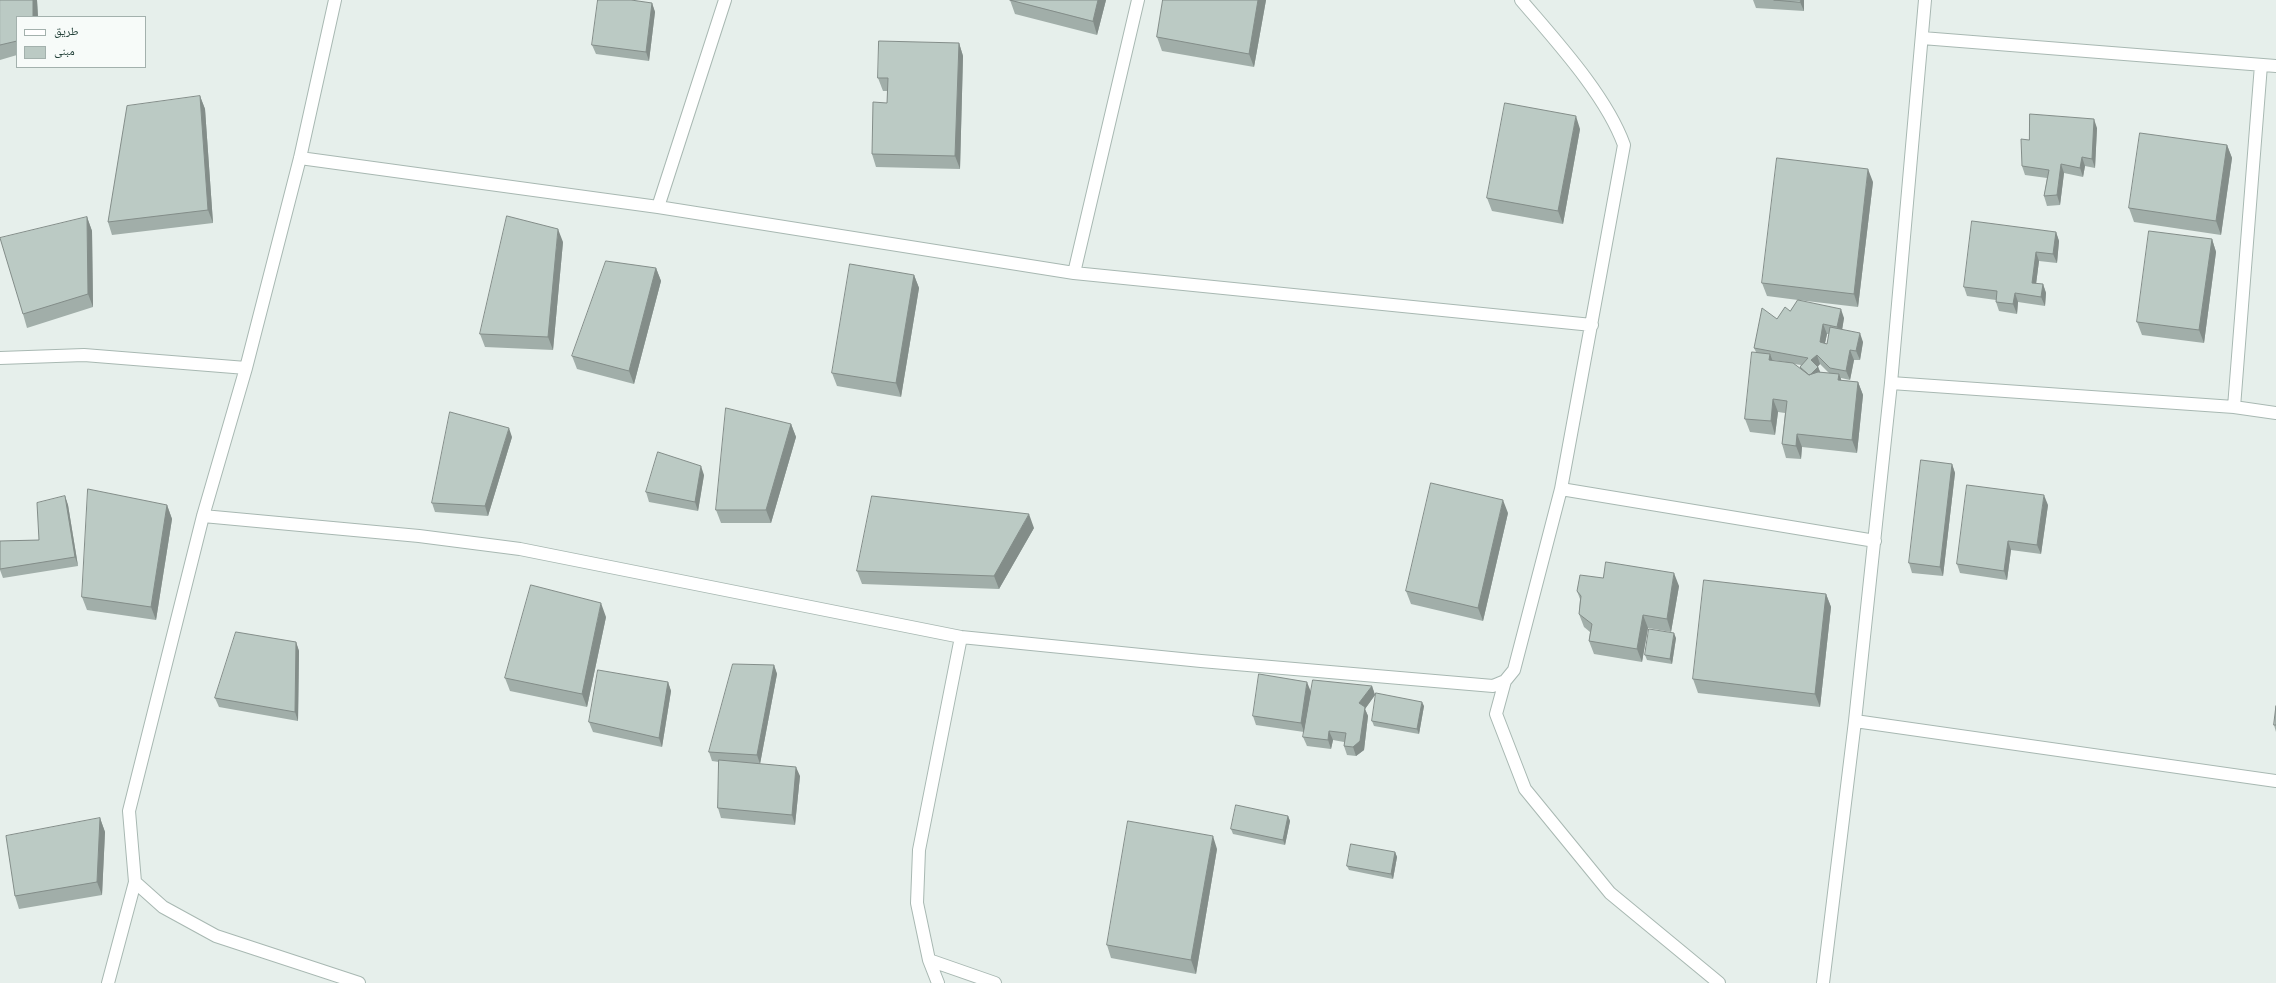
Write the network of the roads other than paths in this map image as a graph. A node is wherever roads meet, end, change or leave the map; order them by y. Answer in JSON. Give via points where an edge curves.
{"nodes":[{"id":1,"x":335,"y":0,"type":"edge"},
{"id":2,"x":724,"y":0,"type":"edge"},
{"id":3,"x":1138,"y":0,"type":"edge"},
{"id":4,"x":1521,"y":0,"type":"edge"},
{"id":5,"x":1925,"y":0,"type":"edge"},
{"id":6,"x":1922,"y":38,"type":"junction"},
{"id":7,"x":2261,"y":65,"type":"junction"},
{"id":8,"x":2276,"y":66,"type":"edge"},
{"id":9,"x":300,"y":158,"type":"junction"},
{"id":10,"x":658,"y":207,"type":"junction"},
{"id":11,"x":1074,"y":273,"type":"junction"},
{"id":12,"x":1592,"y":325,"type":"junction"},
{"id":13,"x":0,"y":358,"type":"edge"},
{"id":14,"x":246,"y":368,"type":"junction"},
{"id":15,"x":1892,"y":383,"type":"junction"},
{"id":16,"x":2234,"y":406,"type":"junction"},
{"id":17,"x":2276,"y":413,"type":"edge"},
{"id":18,"x":1561,"y":488,"type":"junction"},
{"id":19,"x":203,"y":516,"type":"junction"},
{"id":20,"x":1875,"y":541,"type":"junction"},
{"id":21,"x":960,"y":637,"type":"junction"},
{"id":22,"x":1505,"y":681,"type":"junction"},
{"id":23,"x":1855,"y":721,"type":"junction"},
{"id":24,"x":2276,"y":781,"type":"edge"},
{"id":25,"x":135,"y":882,"type":"junction"},
{"id":26,"x":929,"y":960,"type":"junction"},
{"id":27,"x":108,"y":983,"type":"edge"},
{"id":28,"x":359,"y":983,"type":"edge"},
{"id":29,"x":938,"y":983,"type":"edge"},
{"id":30,"x":995,"y":983,"type":"edge"},
{"id":31,"x":1718,"y":983,"type":"edge"},
{"id":32,"x":1823,"y":983,"type":"edge"}],
"edges":[{"from":1,"to":9,"type":"street"},
{"from":2,"to":10,"type":"street"},
{"from":3,"to":11,"type":"street"},
{"from":4,"to":12,"type":"street","via":[[1604,104],[1619,130],[1624,145]]},
{"from":5,"to":6,"type":"street"},
{"from":6,"to":7,"type":"street"},
{"from":6,"to":15,"type":"street"},
{"from":7,"to":8,"type":"street"},
{"from":7,"to":16,"type":"street"},
{"from":9,"to":10,"type":"street"},
{"from":9,"to":14,"type":"street"},
{"from":10,"to":11,"type":"street"},
{"from":11,"to":12,"type":"street"},
{"from":12,"to":18,"type":"street"},
{"from":13,"to":14,"type":"street","via":[[84,356]]},
{"from":14,"to":19,"type":"street"},
{"from":15,"to":16,"type":"street"},
{"from":15,"to":20,"type":"street"},
{"from":16,"to":17,"type":"street"},
{"from":18,"to":20,"type":"street"},
{"from":18,"to":22,"type":"street","via":[[1514,670]]},
{"from":19,"to":21,"type":"street","via":[[418,536],[520,549]]},
{"from":19,"to":25,"type":"street","via":[[129,811]]},
{"from":20,"to":23,"type":"street"},
{"from":21,"to":22,"type":"street","via":[[1494,686]]},
{"from":21,"to":26,"type":"street","via":[[919,850],[918,903]]},
{"from":22,"to":31,"type":"street","via":[[1496,714],[1525,789],[1610,893]]},
{"from":23,"to":24,"type":"street"},
{"from":23,"to":32,"type":"street"},
{"from":25,"to":27,"type":"street"},
{"from":25,"to":28,"type":"street","via":[[163,907],[216,936]]},
{"from":26,"to":29,"type":"street"},
{"from":26,"to":30,"type":"street"}]}
